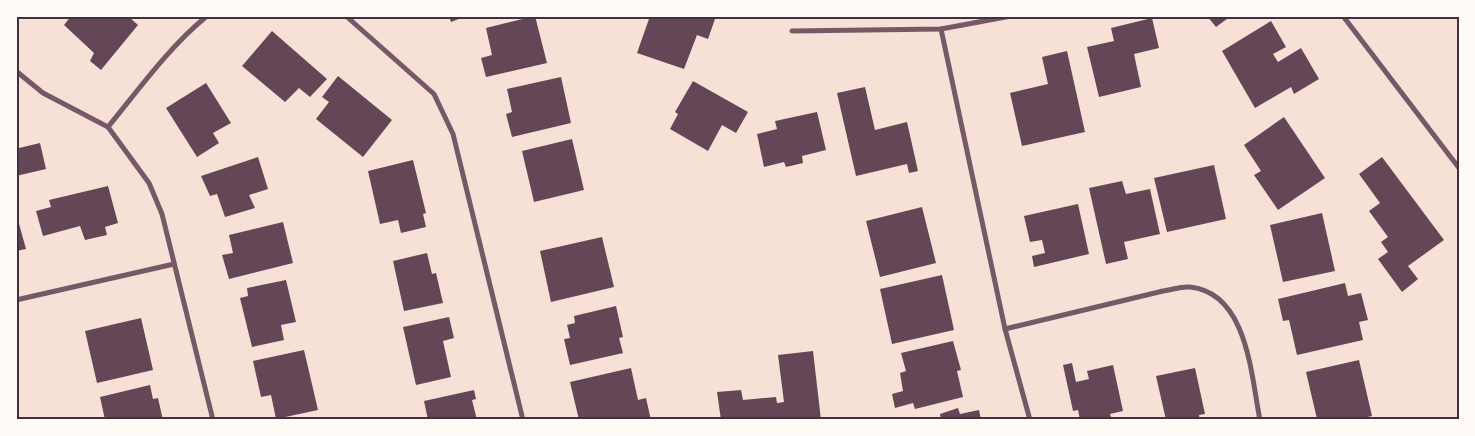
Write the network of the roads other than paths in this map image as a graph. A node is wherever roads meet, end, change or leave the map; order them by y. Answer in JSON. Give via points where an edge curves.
{"nodes":[{"id":1,"x":207,"y":16,"type":"edge"},
{"id":2,"x":346,"y":16,"type":"edge"},
{"id":3,"x":1012,"y":16,"type":"edge"},
{"id":4,"x":1343,"y":16,"type":"edge"},
{"id":5,"x":941,"y":29,"type":"junction"},
{"id":6,"x":792,"y":31,"type":"dead end"},
{"id":7,"x":16,"y":71,"type":"edge"},
{"id":8,"x":108,"y":127,"type":"junction"},
{"id":9,"x":1459,"y":168,"type":"edge"},
{"id":10,"x":174,"y":264,"type":"junction"},
{"id":11,"x":16,"y":300,"type":"edge"},
{"id":12,"x":1006,"y":329,"type":"junction"},
{"id":13,"x":213,"y":420,"type":"edge"},
{"id":14,"x":523,"y":420,"type":"edge"},
{"id":15,"x":1030,"y":420,"type":"edge"},
{"id":16,"x":1260,"y":420,"type":"edge"}],
"edges":[{"from":1,"to":8,"type":"street","via":[[165,59]]},
{"from":2,"to":14,"type":"street","via":[[434,94],[452,134]]},
{"from":3,"to":5,"type":"street"},
{"from":4,"to":9,"type":"street"},
{"from":5,"to":6,"type":"street"},
{"from":5,"to":12,"type":"street"},
{"from":7,"to":8,"type":"street","via":[[43,93]]},
{"from":8,"to":10,"type":"street","via":[[149,183],[162,214]]},
{"from":10,"to":11,"type":"street"},
{"from":10,"to":13,"type":"street"},
{"from":12,"to":15,"type":"street"},
{"from":12,"to":16,"type":"street","via":[[1163,291],[1188,287],[1200,289],[1220,299],[1241,330]]}]}
